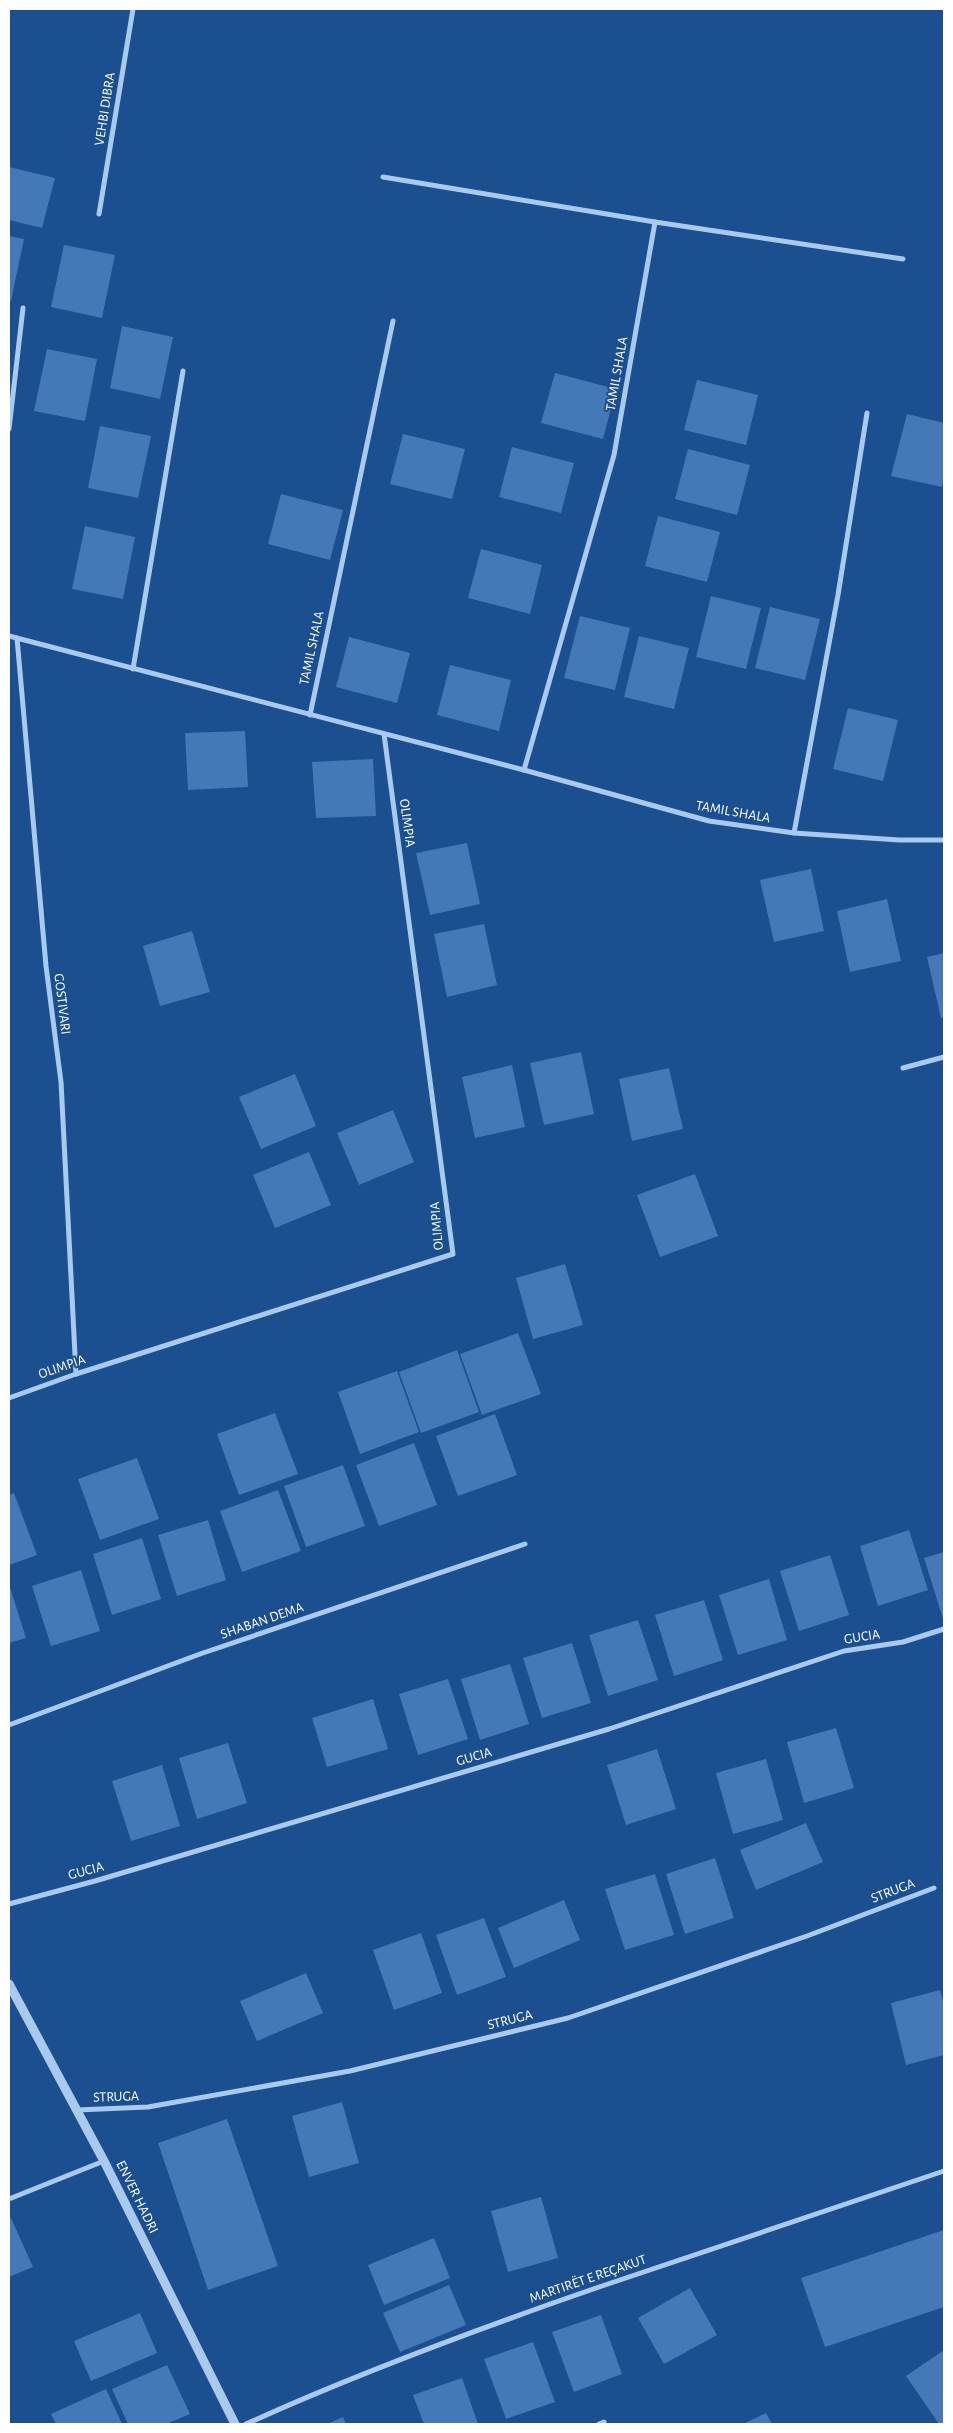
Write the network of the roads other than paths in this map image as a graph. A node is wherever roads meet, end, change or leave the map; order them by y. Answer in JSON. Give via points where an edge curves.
{"nodes":[{"id":1,"x":133,"y":9,"type":"edge"},
{"id":2,"x":383,"y":177,"type":"dead end"},
{"id":3,"x":99,"y":214,"type":"dead end"},
{"id":4,"x":655,"y":222,"type":"junction"},
{"id":5,"x":903,"y":260,"type":"dead end"},
{"id":6,"x":24,"y":308,"type":"dead end"},
{"id":7,"x":393,"y":322,"type":"dead end"},
{"id":8,"x":183,"y":371,"type":"dead end"},
{"id":9,"x":866,"y":413,"type":"dead end"},
{"id":10,"x":9,"y":429,"type":"edge"},
{"id":11,"x":9,"y":636,"type":"edge"},
{"id":12,"x":17,"y":638,"type":"junction"},
{"id":13,"x":133,"y":669,"type":"junction"},
{"id":14,"x":310,"y":715,"type":"junction"},
{"id":15,"x":384,"y":734,"type":"junction"},
{"id":16,"x":524,"y":770,"type":"junction"},
{"id":17,"x":794,"y":832,"type":"junction"},
{"id":18,"x":944,"y":840,"type":"edge"},
{"id":19,"x":944,"y":1057,"type":"edge"},
{"id":20,"x":903,"y":1068,"type":"dead end"},
{"id":21,"x":76,"y":1374,"type":"junction"},
{"id":22,"x":9,"y":1398,"type":"edge"},
{"id":23,"x":525,"y":1544,"type":"dead end"},
{"id":24,"x":944,"y":1630,"type":"edge"},
{"id":25,"x":9,"y":1725,"type":"edge"},
{"id":26,"x":934,"y":1888,"type":"dead end"},
{"id":27,"x":9,"y":1904,"type":"edge"},
{"id":28,"x":9,"y":1984,"type":"edge"},
{"id":29,"x":77,"y":2110,"type":"junction"},
{"id":30,"x":104,"y":2161,"type":"junction"},
{"id":31,"x":944,"y":2171,"type":"edge"},
{"id":32,"x":9,"y":2199,"type":"edge"},
{"id":33,"x":235,"y":2424,"type":"edge"},
{"id":34,"x":246,"y":2424,"type":"edge"}],
"edges":[{"from":1,"to":3,"type":"street","name":"VEHBI DIBRA"},
{"from":2,"to":4,"type":"street"},
{"from":4,"to":5,"type":"street"},
{"from":4,"to":16,"type":"street","name":"TAMIL SHALA","via":[[614,455]]},
{"from":6,"to":10,"type":"street"},
{"from":7,"to":14,"type":"street","name":"TAMIL SHALA"},
{"from":8,"to":13,"type":"street"},
{"from":9,"to":17,"type":"street","via":[[836,605]]},
{"from":11,"to":12,"type":"street","name":"TAMIL SHALA"},
{"from":12,"to":13,"type":"street","name":"TAMIL SHALA"},
{"from":12,"to":21,"type":"street","name":"GOSTIVARI","via":[[46,966],[61,1082]]},
{"from":13,"to":14,"type":"street","name":"TAMIL SHALA"},
{"from":14,"to":15,"type":"street","name":"TAMIL SHALA"},
{"from":15,"to":16,"type":"street","name":"TAMIL SHALA"},
{"from":15,"to":21,"type":"street","name":"OLIMPIA","via":[[453,1254]]},
{"from":16,"to":17,"type":"street","name":"TAMIL SHALA","via":[[709,821]]},
{"from":17,"to":18,"type":"street","name":"TAMIL SHALA"},
{"from":19,"to":20,"type":"street"},
{"from":21,"to":22,"type":"street","name":"OLIMPIA"},
{"from":23,"to":25,"type":"street","name":"SHABAN DEMA","via":[[200,1654]]},
{"from":24,"to":27,"type":"street","name":"GUCIA","via":[[903,1642],[844,1651],[609,1729]]},
{"from":26,"to":29,"type":"street","name":"STRUGA","via":[[807,1936],[568,2018],[350,2071],[148,2108]]},
{"from":28,"to":29,"type":"street","name":"ENVER HADRI"},
{"from":29,"to":30,"type":"street","name":"ENVER HADRI"},
{"from":30,"to":32,"type":"street"},
{"from":30,"to":33,"type":"street","name":"ENVER HADRI"},
{"from":31,"to":34,"type":"street","name":"MARTIRËT E REÇAKUT","via":[[476,2330],[321,2390]]}]}
